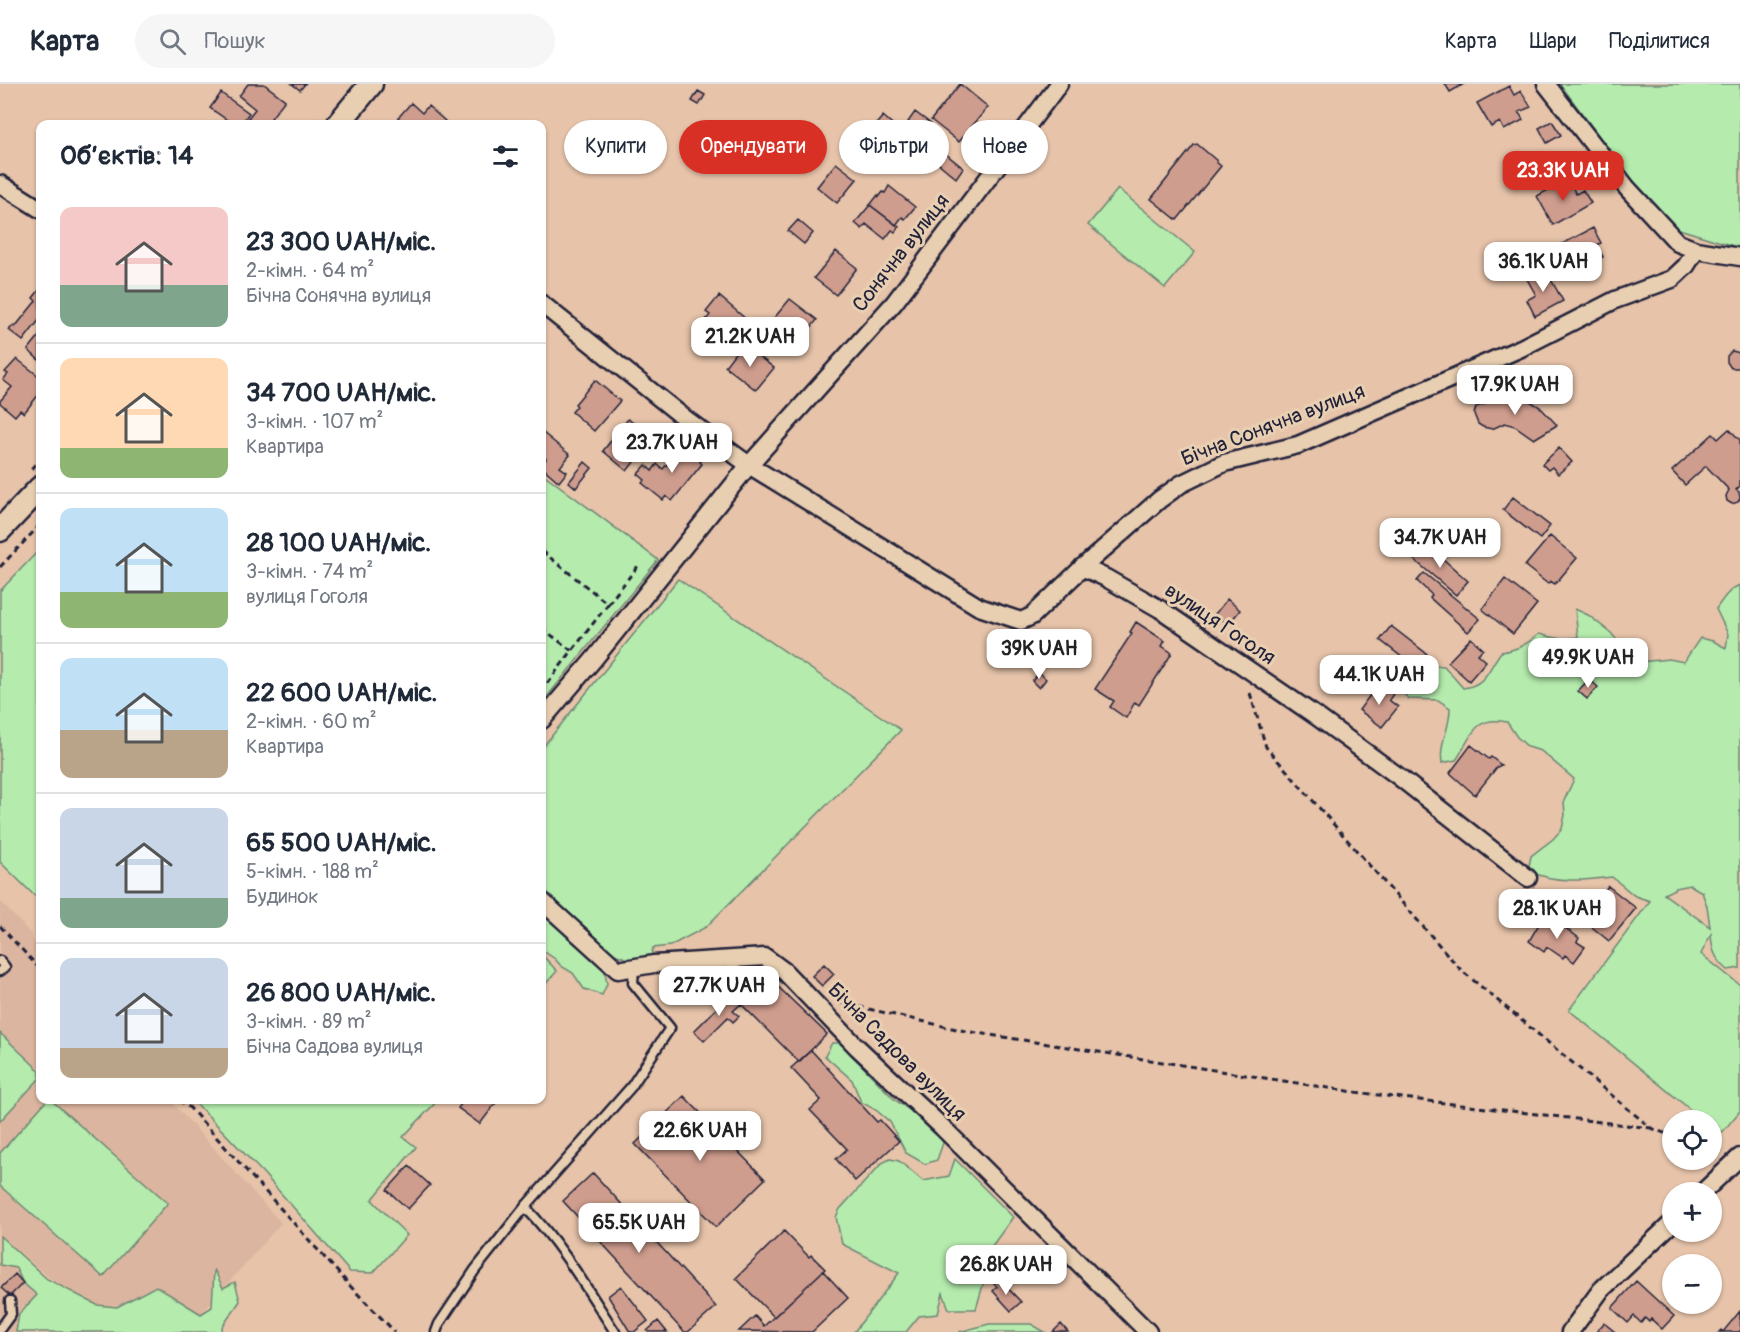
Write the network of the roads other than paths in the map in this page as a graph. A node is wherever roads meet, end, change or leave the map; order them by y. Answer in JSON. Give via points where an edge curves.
{"nodes":[{"id":1,"x":371,"y":84,"type":"edge"},
{"id":2,"x":1059,"y":84,"type":"edge"},
{"id":3,"x":1546,"y":84,"type":"edge"},
{"id":4,"x":341,"y":120,"type":"edge"},
{"id":5,"x":0,"y":184,"type":"edge"},
{"id":6,"x":36,"y":206,"type":"edge"},
{"id":7,"x":1696,"y":250,"type":"junction"},
{"id":8,"x":1740,"y":257,"type":"edge"},
{"id":9,"x":546,"y":307,"type":"edge"},
{"id":10,"x":749,"y":465,"type":"junction"},
{"id":11,"x":36,"y":492,"type":"edge"},
{"id":12,"x":0,"y":530,"type":"edge"},
{"id":13,"x":1082,"y":567,"type":"junction"},
{"id":14,"x":546,"y":715,"type":"edge"},
{"id":15,"x":1528,"y":878,"type":"dead end"},
{"id":16,"x":546,"y":905,"type":"edge"},
{"id":17,"x":0,"y":961,"type":"edge"},
{"id":18,"x":634,"y":967,"type":"junction"},
{"id":19,"x":0,"y":971,"type":"edge"},
{"id":20,"x":1740,"y":1156,"type":"edge"},
{"id":21,"x":1713,"y":1182,"type":"edge"},
{"id":22,"x":525,"y":1207,"type":"junction"},
{"id":23,"x":1662,"y":1232,"type":"edge"},
{"id":24,"x":10,"y":1301,"type":"dead end"},
{"id":25,"x":0,"y":1329,"type":"edge"},
{"id":26,"x":436,"y":1332,"type":"edge"},
{"id":27,"x":615,"y":1332,"type":"edge"},
{"id":28,"x":1148,"y":1332,"type":"edge"},
{"id":29,"x":1570,"y":1332,"type":"edge"}],
"edges":[{"from":1,"to":4,"type":"street"},
{"from":2,"to":10,"type":"street","name":"Сонячна вулиця","via":[[894,303]]},
{"from":3,"to":7,"type":"street","via":[[1627,188],[1678,243]]},
{"from":5,"to":6,"type":"street"},
{"from":7,"to":8,"type":"street"},
{"from":7,"to":13,"type":"street","name":"Бічна Сонячна вулиця","via":[[1672,279],[1615,300],[1521,348],[1298,445],[1224,463],[1181,484]]},
{"from":9,"to":10,"type":"street","name":"Бічна Сонячна вулиця"},
{"from":10,"to":13,"type":"street","name":"Бічна Сонячна вулиця","via":[[980,607],[1021,621],[1032,616]]},
{"from":10,"to":14,"type":"street","name":"Сонячна вулиця"},
{"from":11,"to":12,"type":"street"},
{"from":13,"to":15,"type":"street","name":"вулиця Гоголя","via":[[1160,609],[1398,776]]},
{"from":16,"to":18,"type":"street","name":"Бічна Садова вулиця","via":[[618,970]]},
{"from":17,"to":19,"type":"lane","via":[[5,967]]},
{"from":18,"to":22,"type":"lane","via":[[633,983],[670,1028],[631,1087]]},
{"from":18,"to":28,"type":"street","name":"Бічна Садова вулиця","via":[[765,957],[784,971]]},
{"from":20,"to":21,"type":"street"},
{"from":22,"to":26,"type":"lane","via":[[475,1270]]},
{"from":22,"to":27,"type":"lane","via":[[562,1251]]},
{"from":23,"to":29,"type":"street","via":[[1601,1290]]},
{"from":24,"to":25,"type":"lane","via":[[11,1314]]}]}
